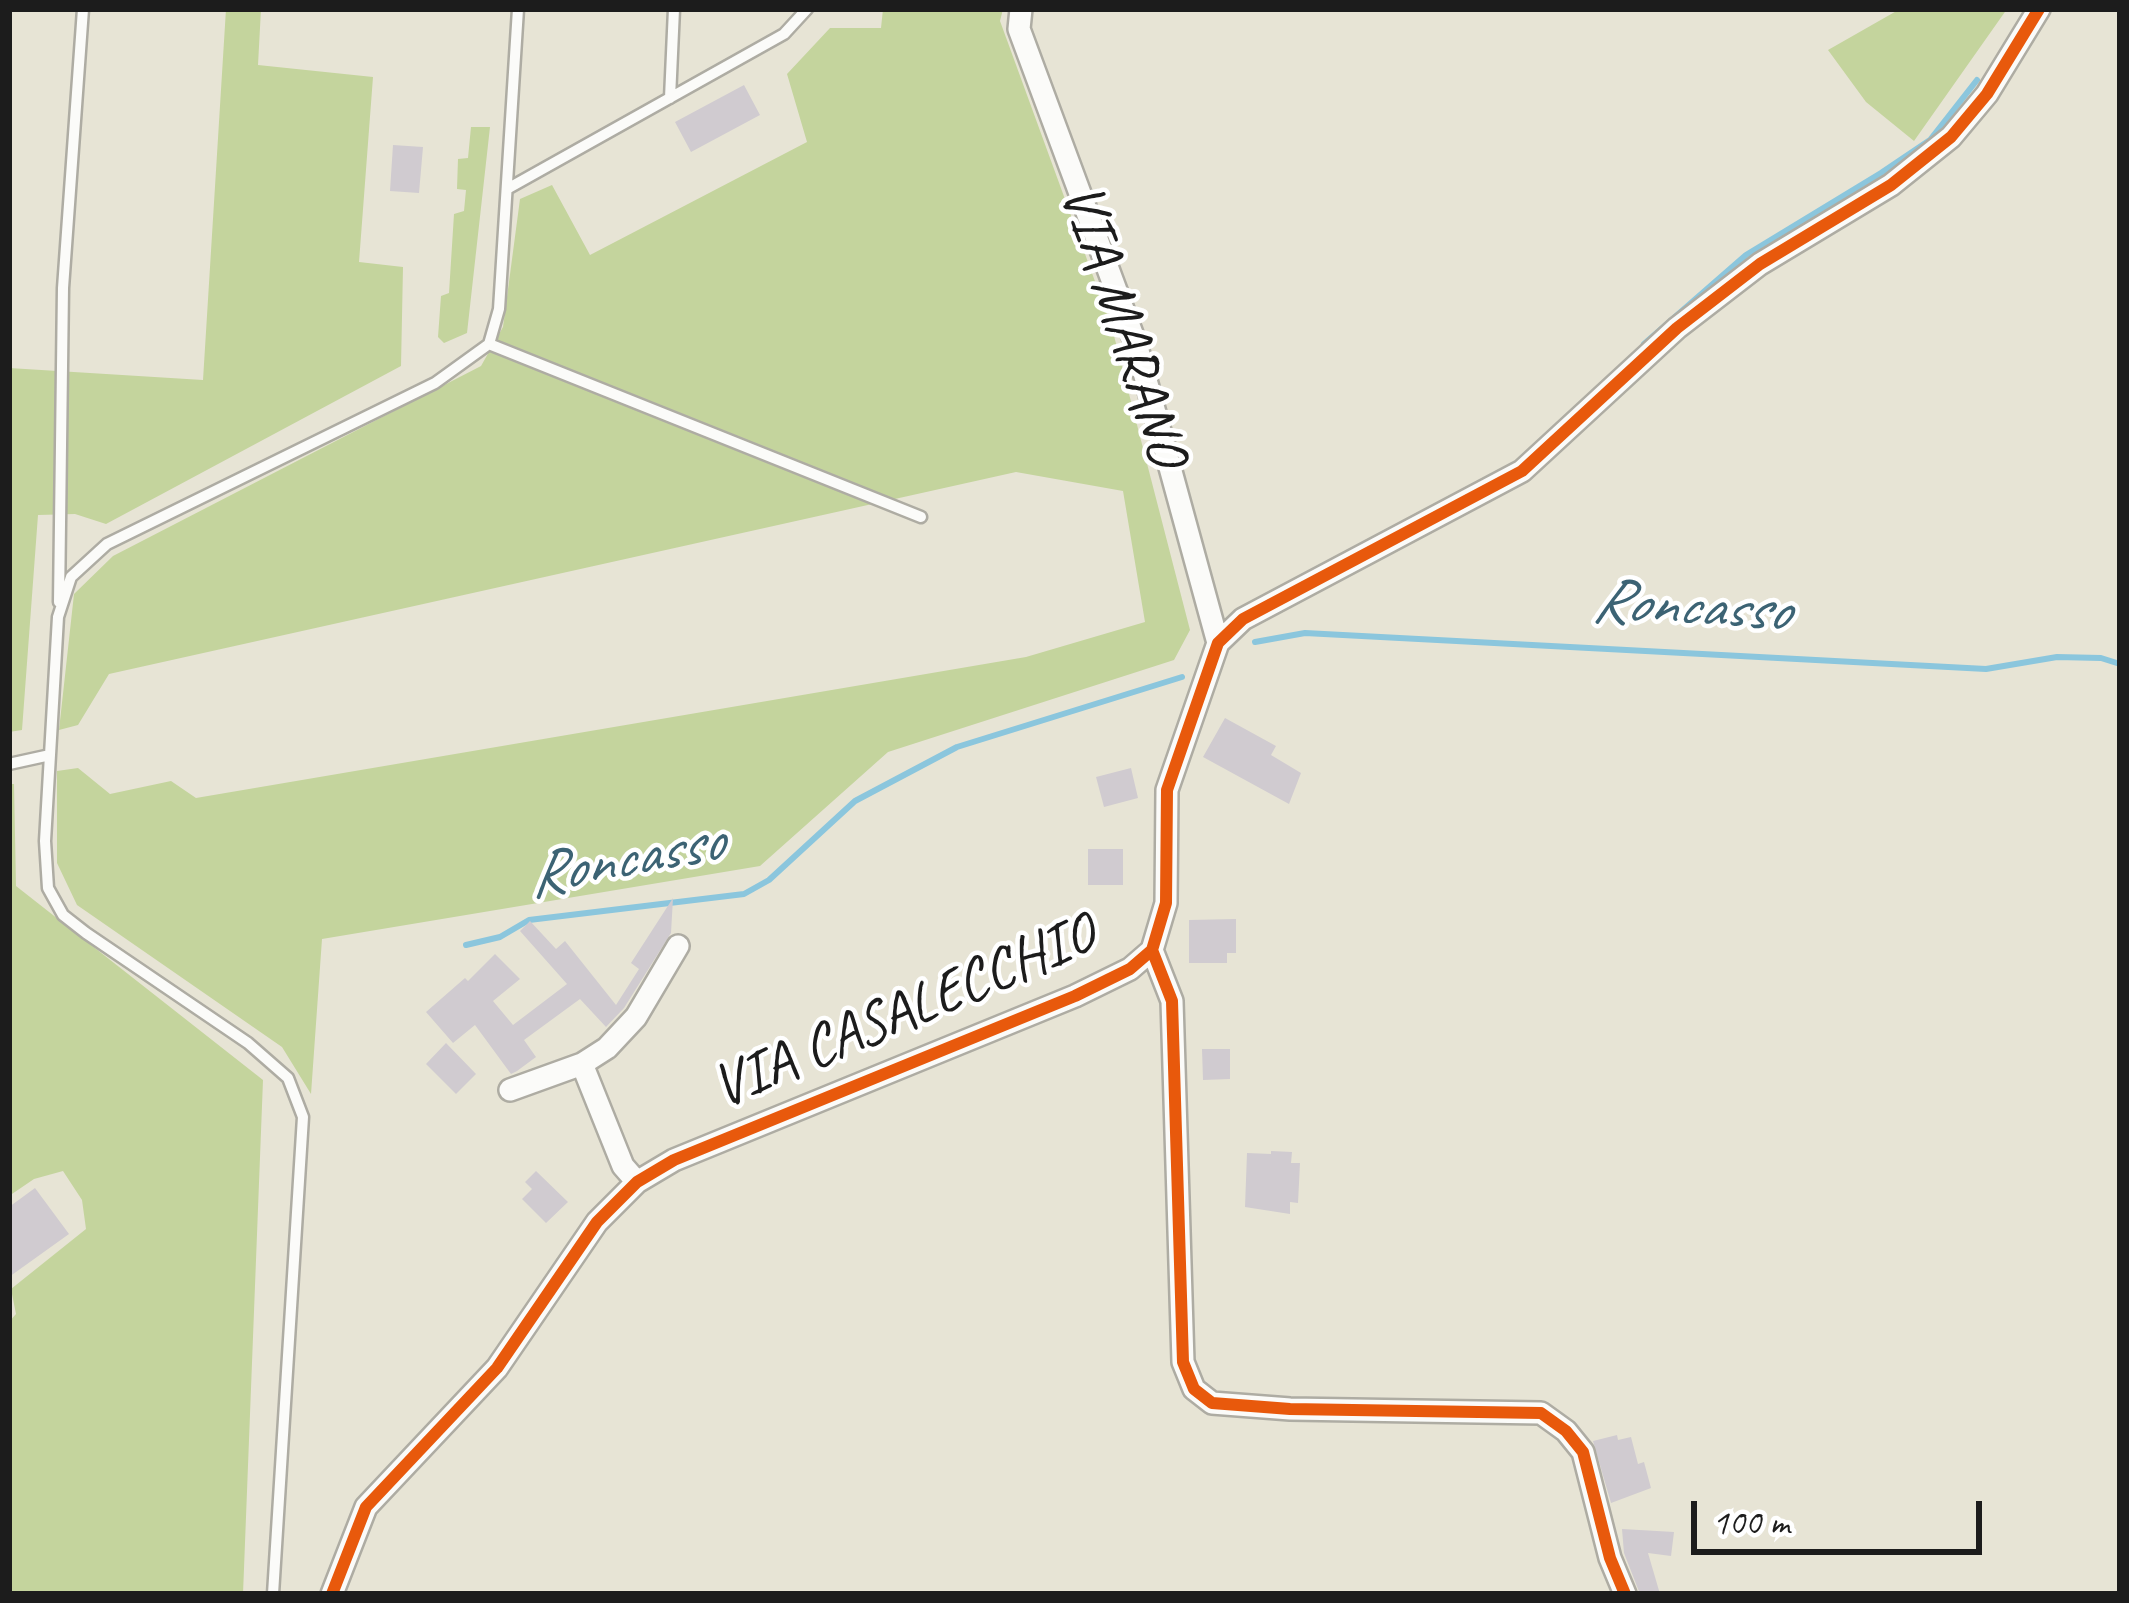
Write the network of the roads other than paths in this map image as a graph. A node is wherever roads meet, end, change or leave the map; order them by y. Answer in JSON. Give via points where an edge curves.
{"nodes":[{"id":1,"x":83,"y":9,"type":"edge"},
{"id":2,"x":518,"y":9,"type":"edge"},
{"id":3,"x":674,"y":9,"type":"edge"},
{"id":4,"x":807,"y":9,"type":"edge"},
{"id":5,"x":1021,"y":9,"type":"edge"},
{"id":6,"x":2039,"y":9,"type":"edge"},
{"id":7,"x":670,"y":98,"type":"junction"},
{"id":8,"x":507,"y":189,"type":"junction"},
{"id":9,"x":489,"y":344,"type":"junction"},
{"id":10,"x":921,"y":517,"type":"dead end"},
{"id":11,"x":58,"y":617,"type":"junction"},
{"id":12,"x":1218,"y":643,"type":"junction"},
{"id":13,"x":50,"y":755,"type":"junction"},
{"id":14,"x":9,"y":764,"type":"edge"},
{"id":15,"x":678,"y":946,"type":"dead end"},
{"id":16,"x":1152,"y":950,"type":"junction"},
{"id":17,"x":582,"y":1064,"type":"junction"},
{"id":18,"x":510,"y":1090,"type":"dead end"},
{"id":19,"x":637,"y":1182,"type":"junction"},
{"id":20,"x":273,"y":1594,"type":"edge"},
{"id":21,"x":332,"y":1594,"type":"edge"},
{"id":22,"x":1625,"y":1594,"type":"edge"}],
"edges":[{"from":1,"to":11,"type":"lane","via":[[63,288]]},
{"from":2,"to":8,"type":"lane"},
{"from":3,"to":7,"type":"lane"},
{"from":4,"to":7,"type":"lane","via":[[784,34]]},
{"from":5,"to":12,"type":"street","name":"VIA MARANO","via":[[1019,29],[1137,347]]},
{"from":6,"to":12,"type":"street","via":[[1951,137],[1677,328],[1522,471],[1243,619]]},
{"from":7,"to":8,"type":"lane"},
{"from":8,"to":9,"type":"lane"},
{"from":9,"to":10,"type":"lane"},
{"from":9,"to":11,"type":"lane","via":[[435,383],[106,544],[71,577]]},
{"from":11,"to":13,"type":"lane"},
{"from":12,"to":16,"type":"street","name":"VIA CASALECCHIO","via":[[1167,790],[1166,903]]},
{"from":13,"to":14,"type":"lane"},
{"from":13,"to":20,"type":"lane","via":[[48,888],[63,915],[248,1043],[288,1078],[303,1117]]},
{"from":15,"to":17,"type":"street","name":"VIA CASALECCHIO","via":[[637,1017]]},
{"from":16,"to":19,"type":"street","name":"VIA CASALECCHIO","via":[[1076,996]]},
{"from":16,"to":22,"type":"street","via":[[1172,1001],[1183,1362],[1194,1389],[1212,1403],[1540,1413],[1583,1451]]},
{"from":17,"to":18,"type":"street","name":"VIA CASALECCHIO"},
{"from":17,"to":19,"type":"street"},
{"from":19,"to":21,"type":"street","name":"VIA CASALECCHIO","via":[[597,1222],[497,1368],[366,1508]]}]}
